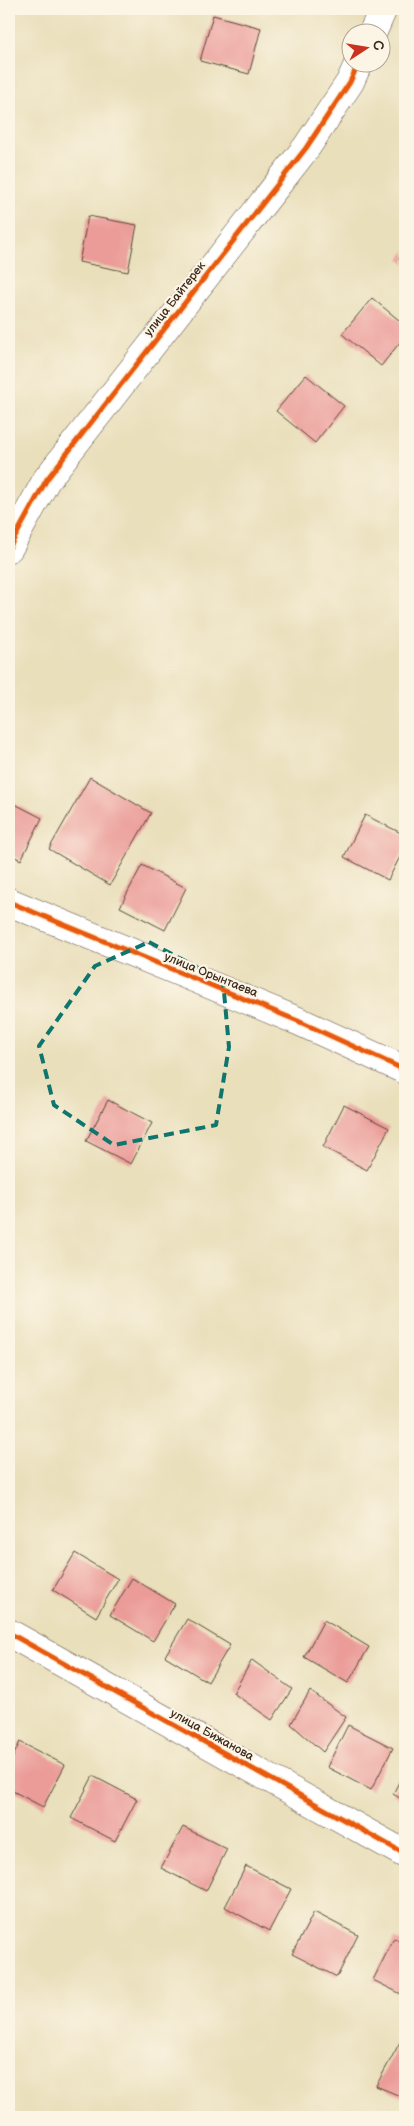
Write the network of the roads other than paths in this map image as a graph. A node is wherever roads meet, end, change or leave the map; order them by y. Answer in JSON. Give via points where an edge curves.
{"nodes":[{"id":1,"x":383,"y":9,"type":"edge"},
{"id":2,"x":377,"y":22,"type":"edge"},
{"id":3,"x":354,"y":72,"type":"edge"},
{"id":4,"x":9,"y":548,"type":"edge"},
{"id":5,"x":9,"y":902,"type":"edge"},
{"id":6,"x":405,"y":1070,"type":"edge"},
{"id":7,"x":9,"y":1633,"type":"edge"},
{"id":8,"x":405,"y":1854,"type":"edge"}],
"edges":[{"from":1,"to":2,"type":"street"},
{"from":3,"to":4,"type":"street","name":"улица Байтерек","via":[[306,148],[47,479]]},
{"from":5,"to":6,"type":"street","name":"улица Орынтаева"},
{"from":7,"to":8,"type":"street","name":"улица Бижанова"}]}
